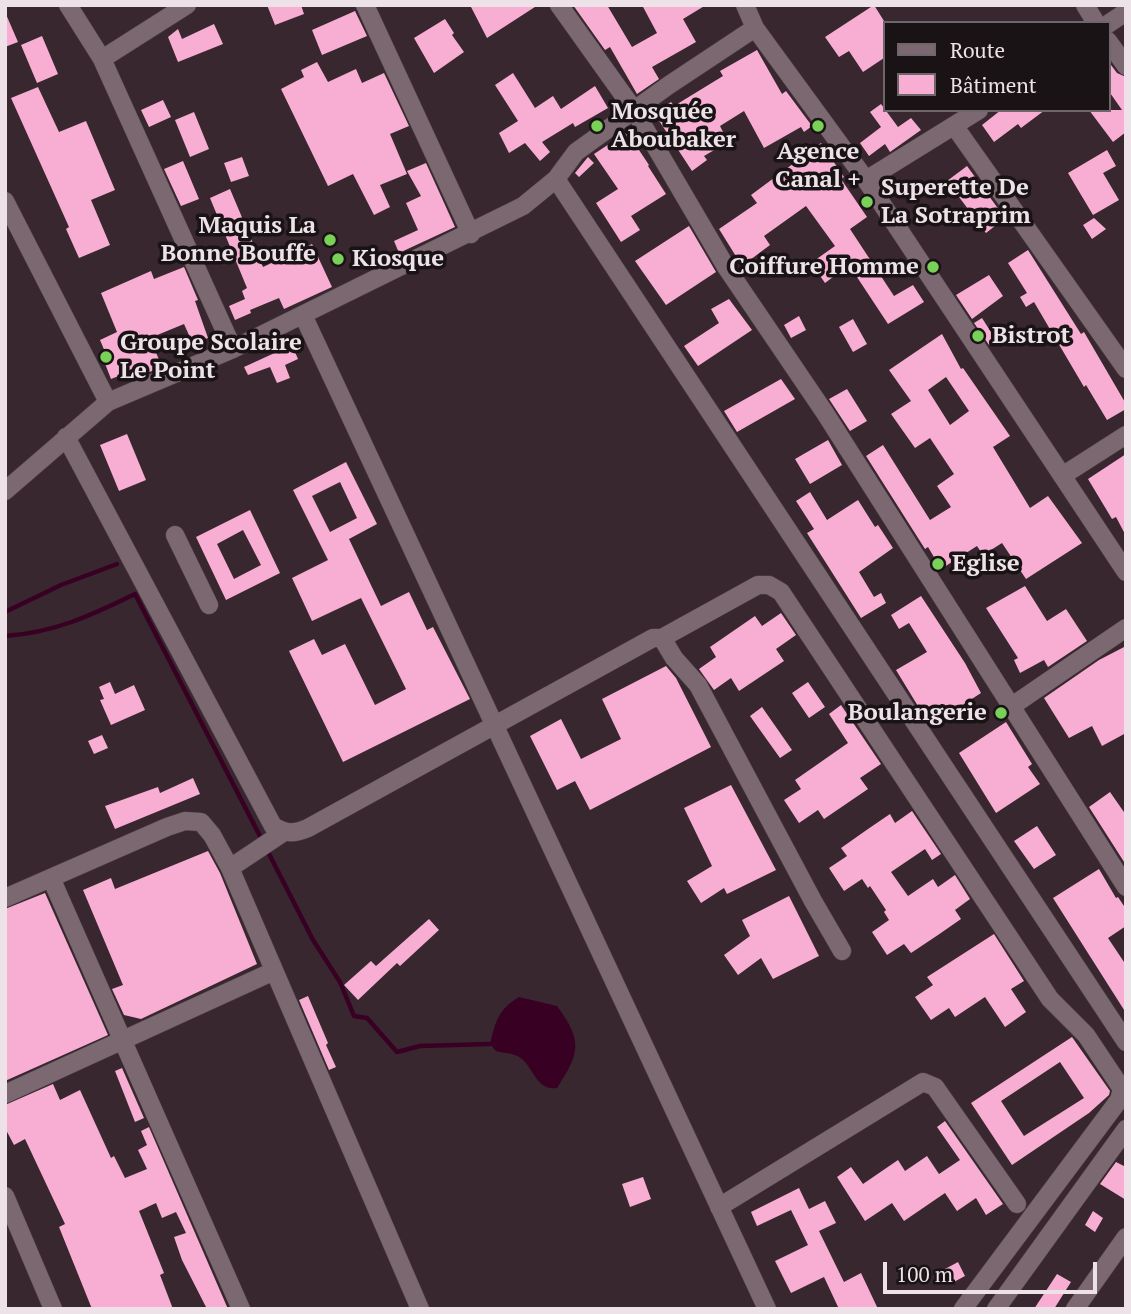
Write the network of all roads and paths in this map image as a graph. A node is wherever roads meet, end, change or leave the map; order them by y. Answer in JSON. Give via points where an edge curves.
{"nodes":[{"id":1,"x":68,"y":5,"type":"edge"},
{"id":2,"x":187,"y":5,"type":"edge"},
{"id":3,"x":365,"y":5,"type":"edge"},
{"id":4,"x":559,"y":5,"type":"edge"},
{"id":5,"x":745,"y":5,"type":"edge"},
{"id":6,"x":1085,"y":5,"type":"edge"},
{"id":7,"x":1126,"y":12,"type":"edge"},
{"id":8,"x":1095,"y":21,"type":"edge"},
{"id":9,"x":1110,"y":23,"type":"edge"},
{"id":10,"x":755,"y":28,"type":"junction"},
{"id":11,"x":1110,"y":44,"type":"edge"},
{"id":12,"x":102,"y":59,"type":"junction"},
{"id":13,"x":1126,"y":66,"type":"edge"},
{"id":14,"x":634,"y":110,"type":"junction"},
{"id":15,"x":976,"y":112,"type":"edge"},
{"id":16,"x":955,"y":127,"type":"junction"},
{"id":17,"x":556,"y":179,"type":"junction"},
{"id":18,"x":866,"y":180,"type":"junction"},
{"id":19,"x":5,"y":201,"type":"edge"},
{"id":20,"x":471,"y":234,"type":"junction"},
{"id":21,"x":303,"y":315,"type":"junction"},
{"id":22,"x":233,"y":349,"type":"junction"},
{"id":23,"x":1126,"y":369,"type":"edge"},
{"id":24,"x":108,"y":402,"type":"junction"},
{"id":25,"x":1126,"y":435,"type":"edge"},
{"id":26,"x":66,"y":437,"type":"junction"},
{"id":27,"x":1062,"y":477,"type":"junction"},
{"id":28,"x":5,"y":491,"type":"edge"},
{"id":29,"x":175,"y":535,"type":"dead end"},
{"id":30,"x":1126,"y":572,"type":"edge"},
{"id":31,"x":209,"y":605,"type":"dead end"},
{"id":32,"x":1126,"y":628,"type":"edge"},
{"id":33,"x":662,"y":638,"type":"junction"},
{"id":34,"x":1012,"y":706,"type":"junction"},
{"id":35,"x":495,"y":725,"type":"junction"},
{"id":36,"x":284,"y":832,"type":"junction"},
{"id":37,"x":230,"y":868,"type":"junction"},
{"id":38,"x":51,"y":877,"type":"junction"},
{"id":39,"x":1126,"y":887,"type":"edge"},
{"id":40,"x":5,"y":898,"type":"edge"},
{"id":41,"x":842,"y":951,"type":"dead end"},
{"id":42,"x":274,"y":971,"type":"junction"},
{"id":43,"x":123,"y":1041,"type":"junction"},
{"id":44,"x":1126,"y":1042,"type":"edge"},
{"id":45,"x":5,"y":1094,"type":"edge"},
{"id":46,"x":1126,"y":1129,"type":"edge"},
{"id":47,"x":5,"y":1196,"type":"edge"},
{"id":48,"x":1017,"y":1204,"type":"dead end"},
{"id":49,"x":719,"y":1207,"type":"junction"},
{"id":50,"x":1126,"y":1237,"type":"edge"},
{"id":51,"x":53,"y":1309,"type":"edge"},
{"id":52,"x":241,"y":1309,"type":"edge"},
{"id":53,"x":419,"y":1309,"type":"edge"},
{"id":54,"x":767,"y":1309,"type":"edge"},
{"id":55,"x":963,"y":1309,"type":"edge"},
{"id":56,"x":996,"y":1309,"type":"edge"},
{"id":57,"x":1075,"y":1309,"type":"edge"}],
"edges":[{"from":1,"to":12,"type":"street"},
{"from":2,"to":12,"type":"street"},
{"from":3,"to":20,"type":"street"},
{"from":4,"to":14,"type":"street"},
{"from":5,"to":10,"type":"street"},
{"from":6,"to":8,"type":"street"},
{"from":7,"to":9,"type":"street"},
{"from":10,"to":14,"type":"street"},
{"from":10,"to":18,"type":"street"},
{"from":11,"to":13,"type":"street"},
{"from":12,"to":22,"type":"street"},
{"from":14,"to":17,"type":"street","via":[[576,152]]},
{"from":14,"to":34,"type":"street","via":[[726,267]]},
{"from":15,"to":16,"type":"street"},
{"from":16,"to":18,"type":"street"},
{"from":16,"to":23,"type":"street"},
{"from":17,"to":20,"type":"street","via":[[534,199]]},
{"from":17,"to":44,"type":"street"},
{"from":18,"to":27,"type":"street"},
{"from":19,"to":24,"type":"street"},
{"from":20,"to":21,"type":"street"},
{"from":21,"to":22,"type":"street"},
{"from":21,"to":35,"type":"street"},
{"from":22,"to":24,"type":"street"},
{"from":24,"to":26,"type":"street"},
{"from":25,"to":27,"type":"street"},
{"from":26,"to":28,"type":"street"},
{"from":26,"to":36,"type":"street","via":[[273,825]]},
{"from":27,"to":30,"type":"street"},
{"from":29,"to":31,"type":"street"},
{"from":32,"to":34,"type":"street"},
{"from":33,"to":35,"type":"street","via":[[653,638]]},
{"from":33,"to":41,"type":"street","via":[[698,685]]},
{"from":33,"to":55,"type":"street","via":[[758,585],[781,592],[1050,999],[1086,1035],[1122,1089],[1119,1100]]},
{"from":34,"to":39,"type":"street"},
{"from":35,"to":36,"type":"street","via":[[308,828]]},
{"from":35,"to":49,"type":"street"},
{"from":36,"to":37,"type":"street"},
{"from":37,"to":38,"type":"street","via":[[201,822],[185,821]]},
{"from":37,"to":42,"type":"street"},
{"from":38,"to":40,"type":"street"},
{"from":38,"to":43,"type":"street"},
{"from":42,"to":43,"type":"street"},
{"from":42,"to":53,"type":"street"},
{"from":43,"to":45,"type":"street"},
{"from":43,"to":52,"type":"street"},
{"from":46,"to":56,"type":"street"},
{"from":47,"to":51,"type":"street"},
{"from":48,"to":49,"type":"street","via":[[935,1087],[915,1082]]},
{"from":49,"to":54,"type":"street"},
{"from":50,"to":57,"type":"street"}]}
